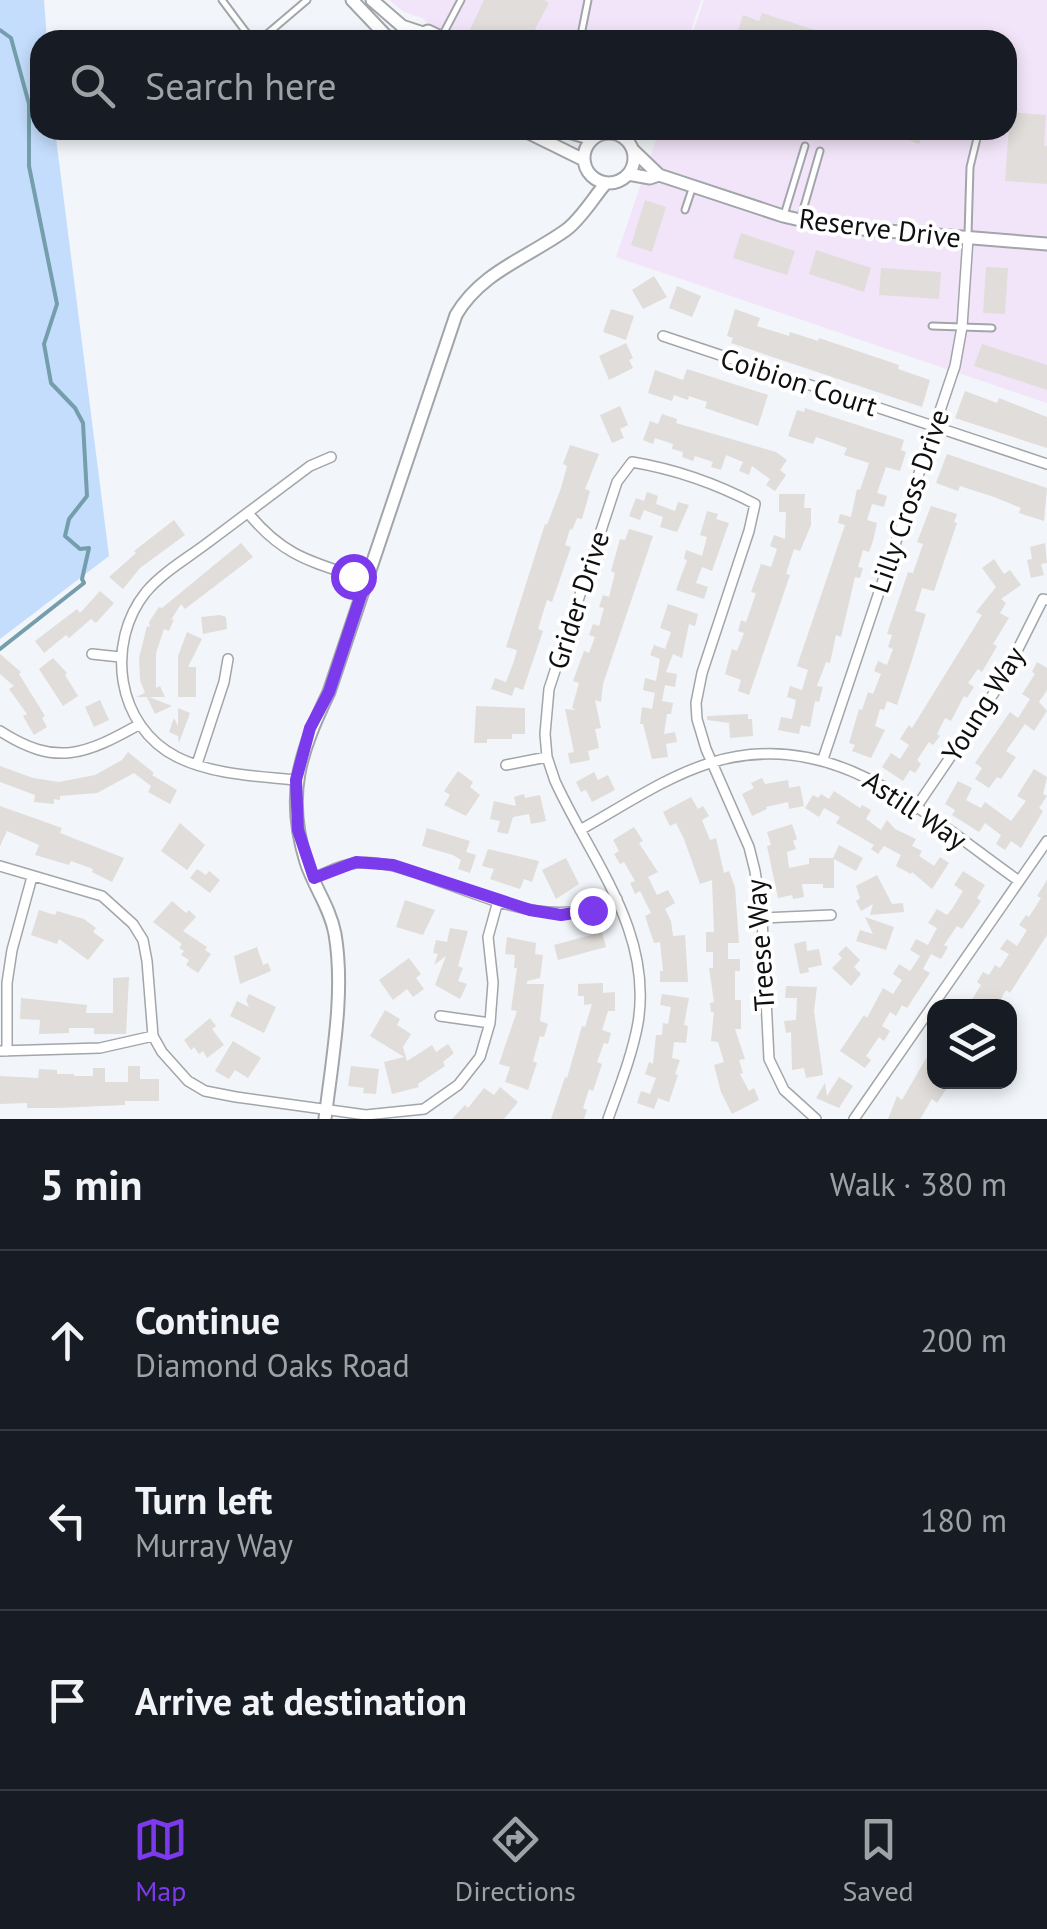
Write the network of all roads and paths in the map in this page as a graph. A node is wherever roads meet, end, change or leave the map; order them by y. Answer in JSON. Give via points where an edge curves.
{"nodes":[{"id":1,"x":222,"y":0,"type":"edge"},
{"id":2,"x":307,"y":0,"type":"edge"},
{"id":3,"x":352,"y":0,"type":"edge"},
{"id":4,"x":372,"y":0,"type":"edge"},
{"id":5,"x":461,"y":0,"type":"edge"},
{"id":6,"x":588,"y":0,"type":"edge"},
{"id":7,"x":244,"y":30,"type":"edge"},
{"id":8,"x":272,"y":30,"type":"edge"},
{"id":9,"x":380,"y":30,"type":"edge"},
{"id":10,"x":414,"y":30,"type":"edge"},
{"id":11,"x":448,"y":30,"type":"edge"},
{"id":12,"x":582,"y":30,"type":"edge"},
{"id":13,"x":545,"y":140,"type":"edge"},
{"id":14,"x":592,"y":140,"type":"edge"},
{"id":15,"x":626,"y":140,"type":"edge"},
{"id":16,"x":977,"y":140,"type":"edge"},
{"id":17,"x":805,"y":146,"type":"dead end"},
{"id":18,"x":633,"y":150,"type":"junction"},
{"id":19,"x":820,"y":151,"type":"dead end"},
{"id":20,"x":584,"y":160,"type":"junction"},
{"id":21,"x":628,"y":174,"type":"junction"},
{"id":22,"x":659,"y":175,"type":"junction"},
{"id":23,"x":592,"y":177,"type":"junction"},
{"id":24,"x":606,"y":183,"type":"junction"},
{"id":25,"x":693,"y":186,"type":"junction"},
{"id":26,"x":590,"y":202,"type":"junction"},
{"id":27,"x":685,"y":210,"type":"dead end"},
{"id":28,"x":784,"y":216,"type":"junction"},
{"id":29,"x":800,"y":220,"type":"junction"},
{"id":30,"x":968,"y":238,"type":"junction"},
{"id":31,"x":1047,"y":244,"type":"edge"},
{"id":32,"x":932,"y":326,"type":"dead end"},
{"id":33,"x":962,"y":326,"type":"junction"},
{"id":34,"x":992,"y":328,"type":"dead end"},
{"id":35,"x":663,"y":336,"type":"dead end"},
{"id":36,"x":934,"y":427,"type":"junction"},
{"id":37,"x":330,"y":457,"type":"dead end"},
{"id":38,"x":1047,"y":464,"type":"edge"},
{"id":39,"x":248,"y":513,"type":"junction"},
{"id":40,"x":366,"y":580,"type":"junction"},
{"id":41,"x":1047,"y":600,"type":"edge"},
{"id":42,"x":92,"y":654,"type":"dead end"},
{"id":43,"x":120,"y":657,"type":"junction"},
{"id":44,"x":228,"y":658,"type":"dead end"},
{"id":45,"x":140,"y":724,"type":"junction"},
{"id":46,"x":0,"y":731,"type":"edge"},
{"id":47,"x":547,"y":757,"type":"junction"},
{"id":48,"x":822,"y":759,"type":"junction"},
{"id":49,"x":712,"y":762,"type":"junction"},
{"id":50,"x":197,"y":764,"type":"junction"},
{"id":51,"x":506,"y":765,"type":"dead end"},
{"id":52,"x":296,"y":780,"type":"junction"},
{"id":53,"x":916,"y":809,"type":"junction"},
{"id":54,"x":580,"y":830,"type":"junction"},
{"id":55,"x":1047,"y":841,"type":"edge"},
{"id":56,"x":0,"y":866,"type":"edge"},
{"id":57,"x":32,"y":877,"type":"junction"},
{"id":58,"x":314,"y":878,"type":"junction"},
{"id":59,"x":1019,"y":881,"type":"junction"},
{"id":60,"x":618,"y":899,"type":"junction"},
{"id":61,"x":498,"y":901,"type":"junction"},
{"id":62,"x":831,"y":915,"type":"dead end"},
{"id":63,"x":762,"y":918,"type":"junction"},
{"id":64,"x":440,"y":1016,"type":"dead end"},
{"id":65,"x":490,"y":1023,"type":"junction"},
{"id":66,"x":153,"y":1036,"type":"junction"},
{"id":67,"x":4,"y":1051,"type":"edge"},
{"id":68,"x":326,"y":1113,"type":"edge"},
{"id":69,"x":426,"y":1114,"type":"edge"},
{"id":70,"x":608,"y":1119,"type":"edge"},
{"id":71,"x":816,"y":1119,"type":"edge"},
{"id":72,"x":854,"y":1119,"type":"edge"}],
"edges":[{"from":1,"to":7,"type":"lane"},
{"from":2,"to":8,"type":"lane"},
{"from":3,"to":9,"type":"street"},
{"from":4,"to":10,"type":"street"},
{"from":5,"to":11,"type":"lane"},
{"from":6,"to":12,"type":"lane"},
{"from":13,"to":20,"type":"street"},
{"from":14,"to":20,"type":"street"},
{"from":15,"to":18,"type":"street"},
{"from":16,"to":30,"type":"lane"},
{"from":17,"to":28,"type":"lane"},
{"from":18,"to":21,"type":"street"},
{"from":18,"to":22,"type":"street","name":"Reserve Drive"},
{"from":19,"to":29,"type":"lane"},
{"from":20,"to":23,"type":"street"},
{"from":21,"to":22,"type":"street","name":"Reserve Drive"},
{"from":21,"to":24,"type":"street"},
{"from":22,"to":25,"type":"street","name":"Reserve Drive"},
{"from":23,"to":24,"type":"street"},
{"from":23,"to":26,"type":"street"},
{"from":24,"to":26,"type":"street"},
{"from":25,"to":27,"type":"lane"},
{"from":25,"to":28,"type":"street","name":"Reserve Drive"},
{"from":26,"to":40,"type":"street","via":[[572,226],[488,278],[464,302]]},
{"from":28,"to":29,"type":"street","name":"Reserve Drive"},
{"from":29,"to":30,"type":"street","name":"Reserve Drive"},
{"from":30,"to":31,"type":"street","name":"Reserve Drive"},
{"from":30,"to":33,"type":"street","name":"Lilly Cross Drive"},
{"from":32,"to":33,"type":"lane"},
{"from":33,"to":34,"type":"lane"},
{"from":33,"to":36,"type":"street","name":"Lilly Cross Drive"},
{"from":35,"to":36,"type":"street","name":"Coibion Court"},
{"from":36,"to":38,"type":"street","name":"Coibion Court"},
{"from":36,"to":48,"type":"street","name":"Lilly Cross Drive"},
{"from":37,"to":39,"type":"street"},
{"from":39,"to":40,"type":"street","via":[[288,552]]},
{"from":39,"to":43,"type":"street","via":[[144,595]]},
{"from":40,"to":52,"type":"street"},
{"from":41,"to":53,"type":"street","name":"Young Way","via":[[987,706]]},
{"from":42,"to":43,"type":"street"},
{"from":43,"to":45,"type":"street"},
{"from":44,"to":50,"type":"street"},
{"from":45,"to":46,"type":"street","via":[[68,753],[36,751]]},
{"from":45,"to":50,"type":"street","via":[[172,755]]},
{"from":47,"to":49,"type":"street","name":"Grider Drive","via":[[549,689],[618,482],[632,462],[755,504],[697,690],[697,719]]},
{"from":47,"to":51,"type":"street"},
{"from":47,"to":54,"type":"street","name":"Grider Drive"},
{"from":48,"to":49,"type":"street","name":"Astill Way","via":[[765,753]]},
{"from":48,"to":53,"type":"street","name":"Astill Way","via":[[868,777]]},
{"from":49,"to":54,"type":"street","name":"Astill Way"},
{"from":49,"to":63,"type":"street","name":"Treese Way","via":[[748,847]]},
{"from":50,"to":52,"type":"street"},
{"from":52,"to":58,"type":"street","via":[[298,830]]},
{"from":53,"to":59,"type":"street","name":"Astill Way"},
{"from":54,"to":60,"type":"street","name":"Grider Drive"},
{"from":55,"to":59,"type":"street"},
{"from":56,"to":57,"type":"street"},
{"from":57,"to":66,"type":"street","via":[[102,896],[133,924],[148,962]]},
{"from":57,"to":67,"type":"street","via":[[7,983]]},
{"from":58,"to":61,"type":"street","via":[[356,862],[393,865]]},
{"from":58,"to":68,"type":"street","via":[[328,907],[338,960]]},
{"from":59,"to":72,"type":"street"},
{"from":60,"to":61,"type":"street","via":[[561,915]]},
{"from":60,"to":70,"type":"street","name":"Grider Drive","via":[[638,958],[640,1000]]},
{"from":61,"to":65,"type":"street","via":[[488,937]]},
{"from":62,"to":63,"type":"street"},
{"from":63,"to":71,"type":"street","name":"Treese Way","via":[[769,1059],[784,1090]]},
{"from":64,"to":65,"type":"street"},
{"from":65,"to":69,"type":"street","via":[[480,1057]]},
{"from":66,"to":67,"type":"street","via":[[100,1048]]},
{"from":66,"to":68,"type":"street","via":[[188,1081],[205,1090]]},
{"from":68,"to":69,"type":"street"}]}
